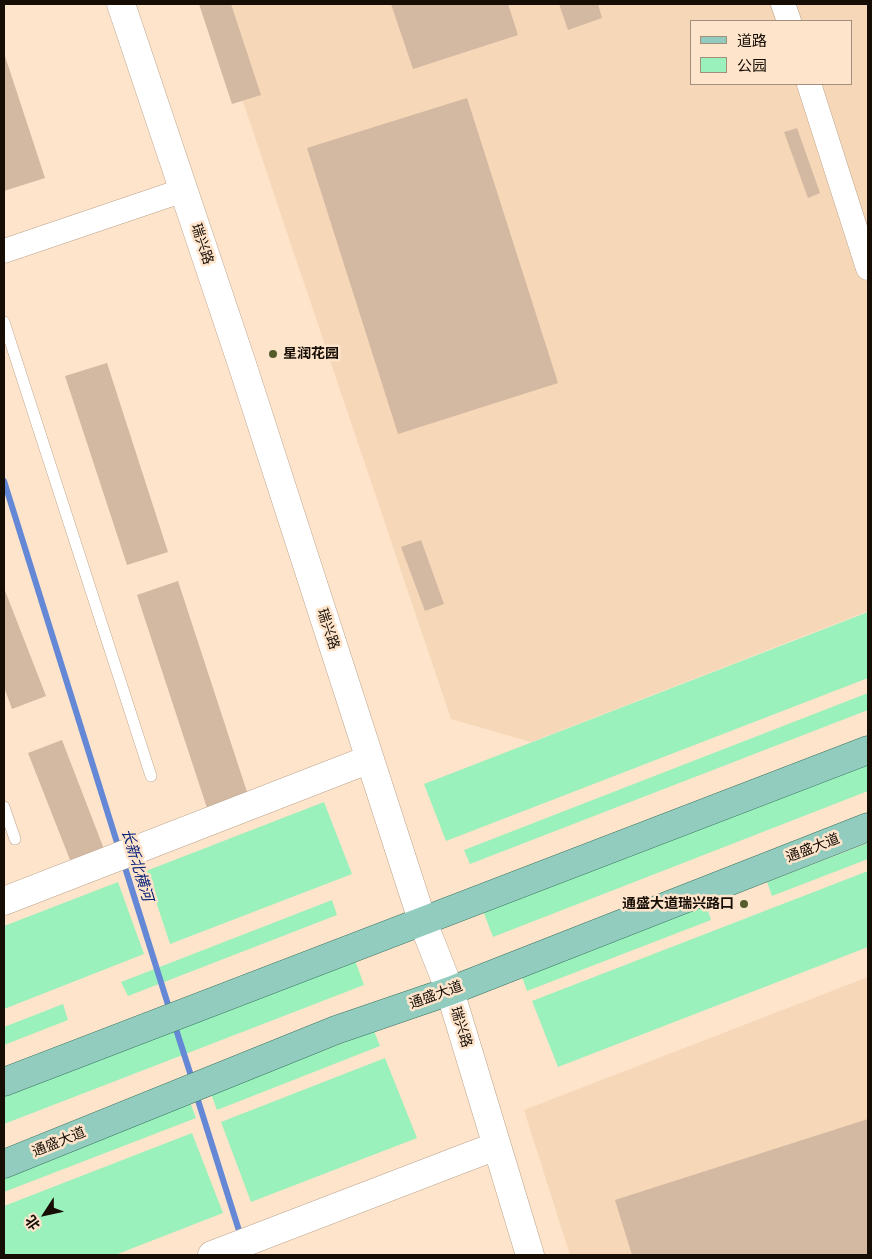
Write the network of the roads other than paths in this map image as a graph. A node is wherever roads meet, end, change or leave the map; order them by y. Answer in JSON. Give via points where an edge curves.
{"nodes":[{"id":1,"x":121,"y":4,"type":"edge"},
{"id":2,"x":783,"y":4,"type":"edge"},
{"id":3,"x":789,"y":20,"type":"edge"},
{"id":4,"x":809,"y":85,"type":"edge"},
{"id":5,"x":184,"y":190,"type":"junction"},
{"id":6,"x":4,"y":251,"type":"edge"},
{"id":7,"x":868,"y":268,"type":"edge"},
{"id":8,"x":4,"y":322,"type":"edge"},
{"id":9,"x":868,"y":750,"type":"edge"},
{"id":10,"x":370,"y":759,"type":"junction"},
{"id":11,"x":151,"y":776,"type":"dead end"},
{"id":12,"x":4,"y":807,"type":"edge"},
{"id":13,"x":868,"y":827,"type":"edge"},
{"id":14,"x":15,"y":839,"type":"dead end"},
{"id":15,"x":4,"y":901,"type":"edge"},
{"id":16,"x":422,"y":920,"type":"junction"},
{"id":17,"x":450,"y":991,"type":"junction"},
{"id":18,"x":4,"y":1082,"type":"edge"},
{"id":19,"x":496,"y":1146,"type":"junction"},
{"id":20,"x":4,"y":1164,"type":"edge"},
{"id":21,"x":220,"y":1252,"type":"edge"},
{"id":22,"x":530,"y":1255,"type":"edge"}],
"edges":[{"from":1,"to":5,"type":"street","name":"瑞兴路"},
{"from":2,"to":3,"type":"street"},
{"from":4,"to":7,"type":"street"},
{"from":5,"to":6,"type":"street"},
{"from":5,"to":10,"type":"street","name":"瑞兴路"},
{"from":8,"to":11,"type":"lane"},
{"from":9,"to":16,"type":"main road"},
{"from":10,"to":15,"type":"street"},
{"from":10,"to":16,"type":"street","name":"瑞兴路"},
{"from":12,"to":14,"type":"lane"},
{"from":13,"to":17,"type":"main road","name":"通盛大道"},
{"from":16,"to":17,"type":"street","name":"瑞兴路"},
{"from":16,"to":18,"type":"main road"},
{"from":17,"to":19,"type":"street","name":"瑞兴路"},
{"from":17,"to":20,"type":"main road","name":"通盛大道","via":[[336,1030]]},
{"from":19,"to":21,"type":"street"},
{"from":19,"to":22,"type":"street","name":"瑞兴路"}]}
